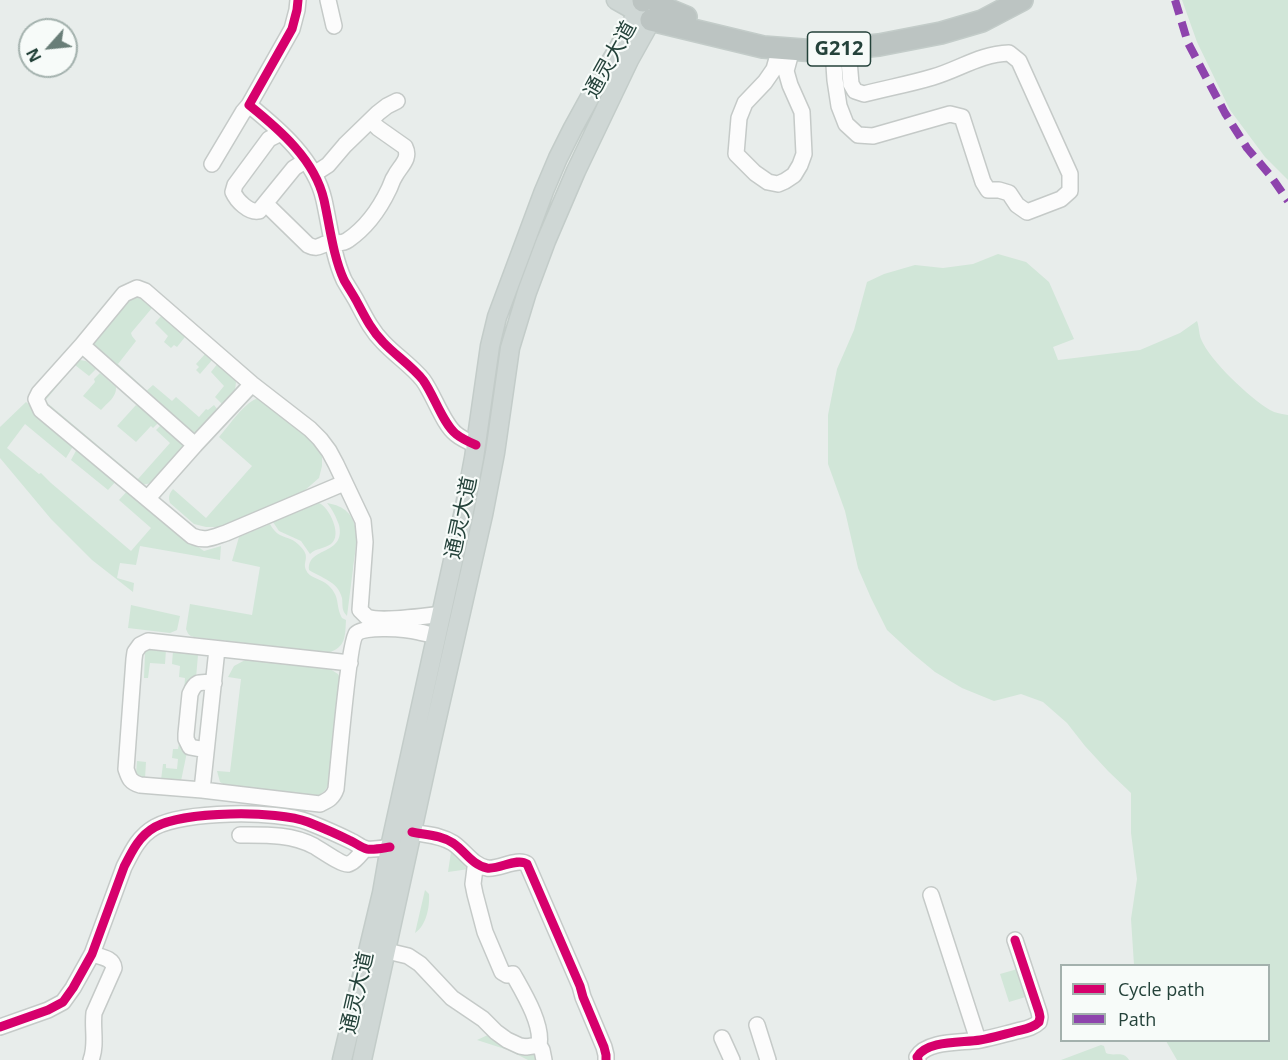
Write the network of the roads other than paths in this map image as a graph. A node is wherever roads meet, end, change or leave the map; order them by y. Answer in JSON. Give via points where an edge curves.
{"nodes":[{"id":1,"x":298,"y":0,"type":"edge"},
{"id":2,"x":328,"y":0,"type":"edge"},
{"id":3,"x":616,"y":0,"type":"edge"},
{"id":4,"x":1004,"y":0,"type":"edge"},
{"id":5,"x":1022,"y":0,"type":"edge"},
{"id":6,"x":649,"y":6,"type":"edge"},
{"id":7,"x":334,"y":26,"type":"dead end"},
{"id":8,"x":786,"y":49,"type":"junction"},
{"id":9,"x":840,"y":49,"type":"junction"},
{"id":10,"x":397,"y":101,"type":"dead end"},
{"id":11,"x":249,"y":105,"type":"junction"},
{"id":12,"x":371,"y":121,"type":"junction"},
{"id":13,"x":281,"y":133,"type":"junction"},
{"id":14,"x":212,"y":164,"type":"dead end"},
{"id":15,"x":309,"y":167,"type":"junction"},
{"id":16,"x":266,"y":204,"type":"junction"},
{"id":17,"x":333,"y":244,"type":"junction"},
{"id":18,"x":82,"y":345,"type":"junction"},
{"id":19,"x":252,"y":384,"type":"junction"},
{"id":20,"x":195,"y":445,"type":"junction"},
{"id":21,"x":476,"y":445,"type":"junction"},
{"id":22,"x":344,"y":483,"type":"junction"},
{"id":23,"x":148,"y":498,"type":"junction"},
{"id":24,"x":360,"y":610,"type":"junction"},
{"id":25,"x":442,"y":614,"type":"junction"},
{"id":26,"x":357,"y":633,"type":"junction"},
{"id":27,"x":437,"y":636,"type":"junction"},
{"id":28,"x":217,"y":649,"type":"junction"},
{"id":29,"x":350,"y":663,"type":"junction"},
{"id":30,"x":214,"y":683,"type":"junction"},
{"id":31,"x":206,"y":750,"type":"junction"},
{"id":32,"x":202,"y":790,"type":"junction"},
{"id":33,"x":412,"y":832,"type":"junction"},
{"id":34,"x":240,"y":835,"type":"dead end"},
{"id":35,"x":390,"y":847,"type":"junction"},
{"id":36,"x":365,"y":849,"type":"junction"},
{"id":37,"x":477,"y":864,"type":"junction"},
{"id":38,"x":931,"y":895,"type":"dead end"},
{"id":39,"x":1015,"y":940,"type":"dead end"},
{"id":40,"x":387,"y":951,"type":"junction"},
{"id":41,"x":92,"y":954,"type":"junction"},
{"id":42,"x":757,"y":1025,"type":"dead end"},
{"id":43,"x":0,"y":1027,"type":"edge"},
{"id":44,"x":722,"y":1038,"type":"dead end"},
{"id":45,"x":978,"y":1040,"type":"junction"},
{"id":46,"x":542,"y":1053,"type":"edge"},
{"id":47,"x":91,"y":1060,"type":"edge"},
{"id":48,"x":342,"y":1060,"type":"edge"},
{"id":49,"x":362,"y":1060,"type":"edge"},
{"id":50,"x":606,"y":1060,"type":"edge"},
{"id":51,"x":732,"y":1060,"type":"edge"},
{"id":52,"x":768,"y":1060,"type":"edge"},
{"id":53,"x":918,"y":1060,"type":"edge"}],
"edges":[{"from":1,"to":11,"type":"street","via":[[292,29]]},
{"from":2,"to":7,"type":"street"},
{"from":3,"to":6,"type":"main road"},
{"from":4,"to":6,"type":"highway","number":"G212","via":[[905,30],[822,39],[739,30]]},
{"from":5,"to":9,"type":"highway","number":"G212","via":[[982,21],[941,33]]},
{"from":6,"to":8,"type":"highway","number":"G212","via":[[763,47]]},
{"from":6,"to":21,"type":"main road","name":"通灵大道","via":[[595,88],[544,191],[496,317]]},
{"from":6,"to":33,"type":"main road","name":"通灵大道","via":[[629,60],[576,171],[535,272],[510,348],[483,515]]},
{"from":8,"to":8,"type":"street","via":[[765,82],[745,103],[739,118],[736,154],[762,178],[778,184],[794,175],[804,154],[802,112],[786,71]]},
{"from":8,"to":9,"type":"highway","number":"G212"},
{"from":9,"to":9,"type":"street","via":[[835,80],[839,106],[846,124],[858,135],[873,136],[950,114],[962,117],[988,190],[1009,192],[1027,212],[1061,200],[1070,191],[1070,174],[1019,62],[1009,53],[995,53],[935,76],[864,94],[855,91],[851,84]]},
{"from":10,"to":12,"type":"street"},
{"from":11,"to":13,"type":"street"},
{"from":11,"to":14,"type":"street"},
{"from":12,"to":15,"type":"street","via":[[328,165]]},
{"from":12,"to":17,"type":"street","via":[[405,147],[406,158],[371,220],[342,244]]},
{"from":13,"to":15,"type":"street"},
{"from":13,"to":16,"type":"street","via":[[269,139],[233,189],[250,210],[260,211]]},
{"from":15,"to":16,"type":"street","via":[[294,168]]},
{"from":15,"to":17,"type":"street","via":[[324,199]]},
{"from":16,"to":17,"type":"street","via":[[313,248]]},
{"from":17,"to":21,"type":"street","via":[[344,280],[372,330],[422,379],[454,433]]},
{"from":18,"to":19,"type":"street","via":[[124,294],[137,288]]},
{"from":18,"to":20,"type":"street"},
{"from":18,"to":23,"type":"street","via":[[39,393],[38,406]]},
{"from":19,"to":20,"type":"street"},
{"from":19,"to":22,"type":"street","via":[[320,439]]},
{"from":20,"to":23,"type":"street"},
{"from":21,"to":25,"type":"main road","name":"通灵大道"},
{"from":22,"to":23,"type":"street","via":[[207,539],[192,536]]},
{"from":22,"to":24,"type":"street","via":[[363,521]]},
{"from":24,"to":25,"type":"street","via":[[366,617],[379,619]]},
{"from":24,"to":26,"type":"street"},
{"from":25,"to":27,"type":"main road","name":"通灵大道"},
{"from":26,"to":27,"type":"street","via":[[378,629]]},
{"from":26,"to":29,"type":"street"},
{"from":27,"to":35,"type":"main road","name":"通灵大道"},
{"from":28,"to":29,"type":"street"},
{"from":28,"to":30,"type":"street"},
{"from":28,"to":32,"type":"street","via":[[148,641],[140,645],[134,659],[126,769],[129,779],[140,785]]},
{"from":29,"to":32,"type":"street","via":[[334,795],[320,804]]},
{"from":30,"to":31,"type":"street"},
{"from":30,"to":31,"type":"street","via":[[195,684],[190,694],[186,739],[190,747]]},
{"from":31,"to":32,"type":"street"},
{"from":33,"to":37,"type":"street","via":[[453,843]]},
{"from":33,"to":40,"type":"main road","name":"通灵大道"},
{"from":34,"to":36,"type":"street","via":[[302,841],[342,864],[352,862]]},
{"from":35,"to":36,"type":"street"},
{"from":35,"to":48,"type":"main road","name":"通灵大道"},
{"from":36,"to":41,"type":"street","via":[[306,822],[255,813],[167,822],[147,832],[136,844]]},
{"from":37,"to":46,"type":"street","via":[[473,889],[485,932],[500,968],[504,974],[513,974],[531,1009]]},
{"from":37,"to":50,"type":"street","via":[[491,868],[521,861],[527,864],[580,986]]},
{"from":38,"to":45,"type":"street"},
{"from":39,"to":45,"type":"street","via":[[1040,1020],[1030,1028]]},
{"from":40,"to":46,"type":"street","via":[[420,963],[452,998],[507,1040]]},
{"from":40,"to":49,"type":"main road","name":"通灵大道"},
{"from":41,"to":43,"type":"street","via":[[63,1002]]},
{"from":41,"to":47,"type":"street","via":[[111,961],[114,968],[94,1013]]},
{"from":42,"to":52,"type":"street"},
{"from":44,"to":51,"type":"street"},
{"from":45,"to":53,"type":"street","via":[[939,1044],[921,1051]]}]}
